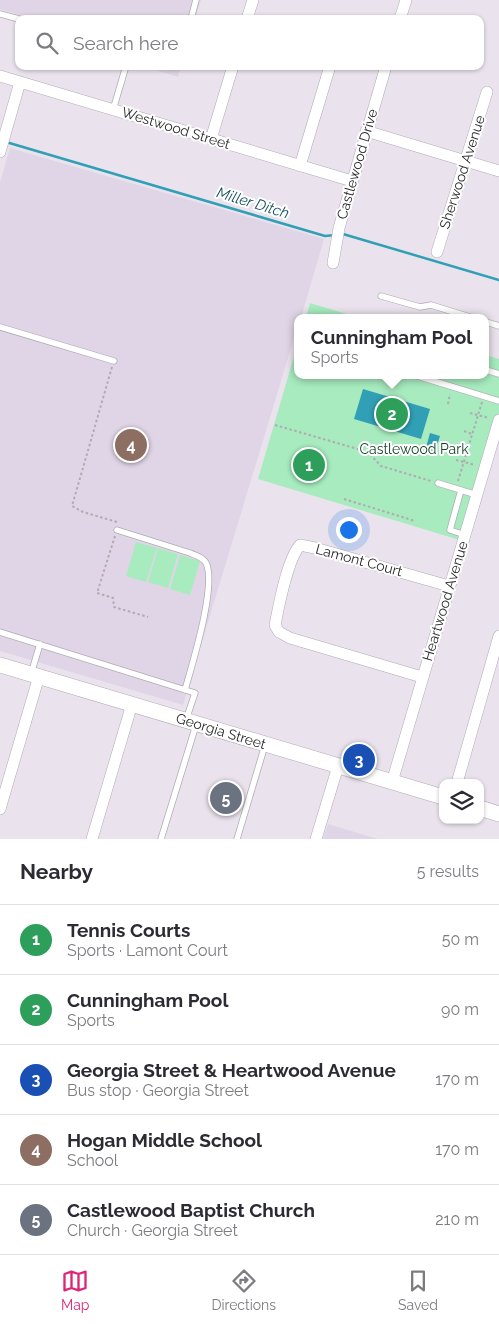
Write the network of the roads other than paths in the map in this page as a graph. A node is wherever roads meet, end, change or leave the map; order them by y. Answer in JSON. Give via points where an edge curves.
{"nodes":[{"id":1,"x":196,"y":0,"type":"edge"},
{"id":2,"x":253,"y":0,"type":"edge"},
{"id":3,"x":406,"y":0,"type":"edge"},
{"id":4,"x":0,"y":14,"type":"edge"},
{"id":5,"x":192,"y":15,"type":"edge"},
{"id":6,"x":249,"y":15,"type":"edge"},
{"id":7,"x":401,"y":15,"type":"edge"},
{"id":8,"x":15,"y":18,"type":"edge"},
{"id":9,"x":125,"y":70,"type":"edge"},
{"id":10,"x":232,"y":70,"type":"edge"},
{"id":11,"x":329,"y":70,"type":"edge"},
{"id":12,"x":385,"y":70,"type":"edge"},
{"id":13,"x":0,"y":76,"type":"edge"},
{"id":14,"x":20,"y":82,"type":"junction"},
{"id":15,"x":487,"y":92,"type":"dead end"},
{"id":16,"x":113,"y":110,"type":"junction"},
{"id":17,"x":366,"y":131,"type":"junction"},
{"id":18,"x":211,"y":139,"type":"junction"},
{"id":19,"x":2,"y":144,"type":"edge"},
{"id":20,"x":466,"y":161,"type":"junction"},
{"id":21,"x":300,"y":166,"type":"junction"},
{"id":22,"x":499,"y":171,"type":"edge"},
{"id":23,"x":352,"y":181,"type":"junction"},
{"id":24,"x":437,"y":252,"type":"dead end"},
{"id":25,"x":333,"y":263,"type":"dead end"},
{"id":26,"x":381,"y":296,"type":"dead end"},
{"id":27,"x":460,"y":314,"type":"edge"},
{"id":28,"x":0,"y":327,"type":"edge"},
{"id":29,"x":114,"y":361,"type":"road end"},
{"id":30,"x":427,"y":379,"type":"edge"},
{"id":31,"x":499,"y":401,"type":"edge"},
{"id":32,"x":499,"y":421,"type":"edge"},
{"id":33,"x":438,"y":483,"type":"road end"},
{"id":34,"x":459,"y":489,"type":"junction"},
{"id":35,"x":477,"y":495,"type":"junction"},
{"id":36,"x":117,"y":530,"type":"road end"},
{"id":37,"x":465,"y":534,"type":"junction"},
{"id":38,"x":449,"y":586,"type":"junction"},
{"id":39,"x":0,"y":632,"type":"edge"},
{"id":40,"x":499,"y":636,"type":"edge"},
{"id":41,"x":40,"y":644,"type":"junction"},
{"id":42,"x":0,"y":665,"type":"edge"},
{"id":43,"x":35,"y":675,"type":"junction"},
{"id":44,"x":422,"y":677,"type":"junction"},
{"id":45,"x":185,"y":690,"type":"junction"},
{"id":46,"x":132,"y":704,"type":"junction"},
{"id":47,"x":191,"y":722,"type":"junction"},
{"id":48,"x":265,"y":744,"type":"junction"},
{"id":49,"x":338,"y":766,"type":"junction"},
{"id":50,"x":458,"y":779,"type":"edge"},
{"id":51,"x":392,"y":782,"type":"junction"},
{"id":52,"x":439,"y":796,"type":"edge"},
{"id":53,"x":0,"y":808,"type":"edge"},
{"id":54,"x":484,"y":809,"type":"edge"},
{"id":55,"x":499,"y":814,"type":"edge"},
{"id":56,"x":92,"y":839,"type":"edge"},
{"id":57,"x":161,"y":839,"type":"edge"},
{"id":58,"x":238,"y":839,"type":"edge"},
{"id":59,"x":316,"y":839,"type":"edge"}],
"edges":[{"from":1,"to":5,"type":"lane"},
{"from":2,"to":6,"type":"street"},
{"from":3,"to":7,"type":"street"},
{"from":4,"to":8,"type":"lane"},
{"from":9,"to":16,"type":"lane"},
{"from":10,"to":18,"type":"street"},
{"from":11,"to":21,"type":"street"},
{"from":12,"to":17,"type":"street","name":"Castlewood Drive"},
{"from":13,"to":14,"type":"street","name":"Westwood Street"},
{"from":14,"to":16,"type":"street","name":"Westwood Street"},
{"from":14,"to":19,"type":"street"},
{"from":15,"to":20,"type":"street","name":"Sherwood Avenue"},
{"from":16,"to":18,"type":"street","name":"Westwood Street"},
{"from":17,"to":20,"type":"street"},
{"from":17,"to":23,"type":"street","name":"Castlewood Drive"},
{"from":18,"to":21,"type":"street","name":"Westwood Street"},
{"from":20,"to":22,"type":"street"},
{"from":20,"to":24,"type":"street","name":"Sherwood Avenue"},
{"from":21,"to":23,"type":"street","name":"Westwood Street"},
{"from":23,"to":25,"type":"street","name":"Castlewood Drive","via":[[337,233]]},
{"from":26,"to":27,"type":"lane"},
{"from":28,"to":29,"type":"lane"},
{"from":30,"to":31,"type":"lane"},
{"from":32,"to":35,"type":"street","name":"Heartwood Avenue"},
{"from":33,"to":34,"type":"lane"},
{"from":34,"to":35,"type":"lane"},
{"from":34,"to":37,"type":"lane","via":[[450,530]]},
{"from":35,"to":37,"type":"street","name":"Heartwood Avenue"},
{"from":36,"to":45,"type":"lane","via":[[190,553],[206,563],[208,578],[202,630]]},
{"from":37,"to":38,"type":"street","name":"Heartwood Avenue"},
{"from":38,"to":44,"type":"street","name":"Heartwood Avenue"},
{"from":38,"to":44,"type":"street","name":"Lamont Court","via":[[300,545],[289,568],[275,625],[279,632]]},
{"from":39,"to":41,"type":"lane"},
{"from":40,"to":50,"type":"street"},
{"from":41,"to":43,"type":"lane"},
{"from":41,"to":45,"type":"lane"},
{"from":42,"to":43,"type":"main road","name":"Georgia Street"},
{"from":43,"to":46,"type":"main road","name":"Georgia Street"},
{"from":43,"to":53,"type":"street"},
{"from":44,"to":51,"type":"street","name":"Heartwood Avenue"},
{"from":45,"to":47,"type":"lane","via":[[195,693]]},
{"from":46,"to":47,"type":"main road","name":"Georgia Street"},
{"from":46,"to":56,"type":"street"},
{"from":47,"to":48,"type":"main road","name":"Georgia Street"},
{"from":47,"to":57,"type":"lane"},
{"from":48,"to":49,"type":"main road","name":"Georgia Street"},
{"from":48,"to":58,"type":"lane"},
{"from":49,"to":51,"type":"main road","name":"Georgia Street"},
{"from":49,"to":59,"type":"street"},
{"from":51,"to":52,"type":"main road","name":"Georgia Street"},
{"from":54,"to":55,"type":"main road"}]}
